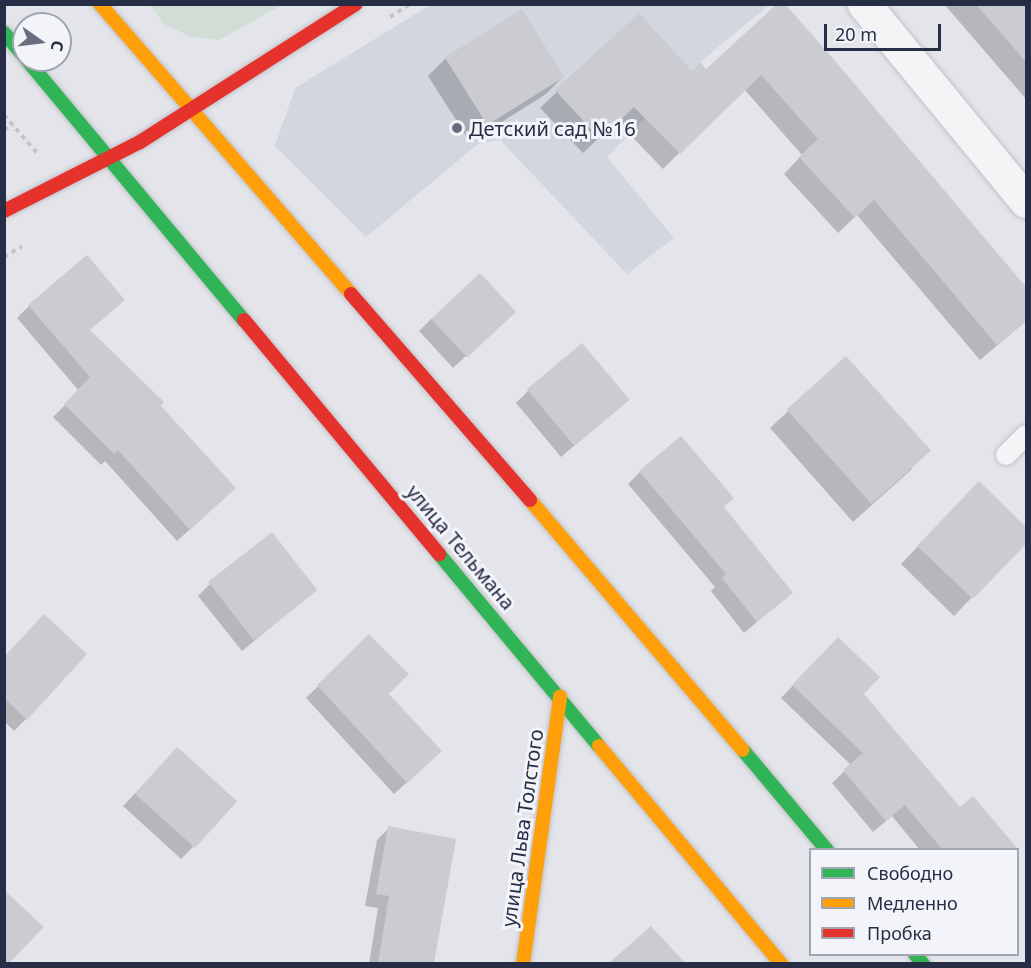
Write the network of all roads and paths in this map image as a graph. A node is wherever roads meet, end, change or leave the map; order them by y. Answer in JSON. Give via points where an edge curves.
{"nodes":[{"id":1,"x":100,"y":4,"type":"edge"},
{"id":2,"x":356,"y":4,"type":"edge"},
{"id":3,"x":864,"y":4,"type":"edge"},
{"id":4,"x":37,"y":72,"type":"edge"},
{"id":5,"x":190,"y":109,"type":"junction"},
{"id":6,"x":4,"y":115,"type":"edge"},
{"id":7,"x":4,"y":130,"type":"edge"},
{"id":8,"x":109,"y":157,"type":"junction"},
{"id":9,"x":1026,"y":201,"type":"edge"},
{"id":10,"x":4,"y":211,"type":"edge"},
{"id":11,"x":1026,"y":435,"type":"edge"},
{"id":12,"x":1005,"y":455,"type":"dead end"},
{"id":13,"x":560,"y":697,"type":"junction"},
{"id":14,"x":826,"y":848,"type":"edge"},
{"id":15,"x":523,"y":963,"type":"edge"},
{"id":16,"x":782,"y":963,"type":"edge"}],
"edges":[{"from":1,"to":5,"type":"main road"},
{"from":2,"to":5,"type":"main road"},
{"from":3,"to":9,"type":"street"},
{"from":4,"to":8,"type":"main road","name":"улица Тельмана"},
{"from":5,"to":8,"type":"main road"},
{"from":5,"to":14,"type":"main road"},
{"from":6,"to":7,"type":"path","via":[[13,125]]},
{"from":8,"to":10,"type":"main road"},
{"from":8,"to":13,"type":"main road","name":"улица Тельмана"},
{"from":11,"to":12,"type":"lane"},
{"from":13,"to":15,"type":"main road","name":"улица Льва Толстого"},
{"from":13,"to":16,"type":"main road","name":"улица Тельмана"}]}
